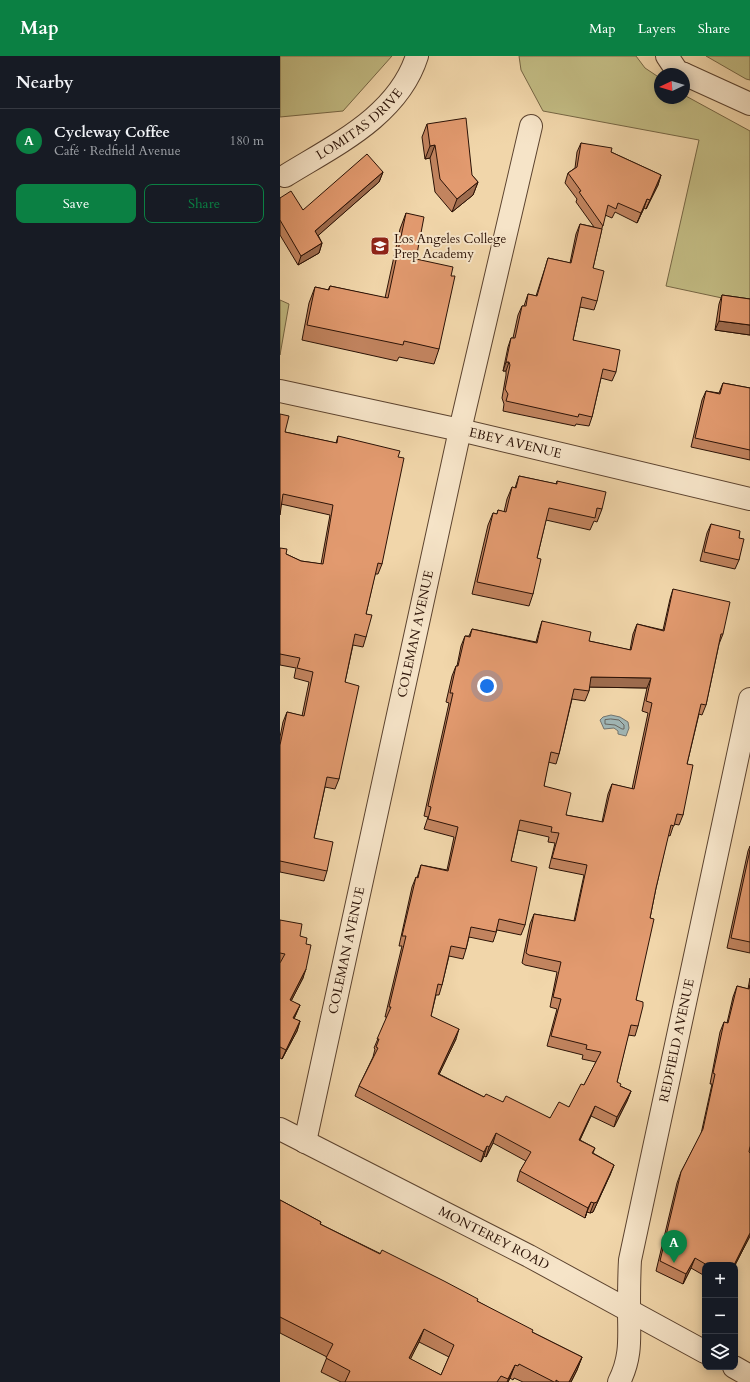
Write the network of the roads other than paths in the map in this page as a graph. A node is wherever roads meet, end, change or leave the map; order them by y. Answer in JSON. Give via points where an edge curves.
{"nodes":[{"id":1,"x":417,"y":56,"type":"edge"},
{"id":2,"x":667,"y":56,"type":"edge"},
{"id":3,"x":675,"y":68,"type":"edge"},
{"id":4,"x":690,"y":77,"type":"edge"},
{"id":5,"x":750,"y":104,"type":"edge"},
{"id":6,"x":530,"y":126,"type":"dead end"},
{"id":7,"x":285,"y":176,"type":"dead end"},
{"id":8,"x":280,"y":391,"type":"edge"},
{"id":9,"x":460,"y":430,"type":"junction"},
{"id":10,"x":750,"y":498,"type":"edge"},
{"id":11,"x":750,"y":699,"type":"edge"},
{"id":12,"x":280,"y":1129,"type":"edge"},
{"id":13,"x":305,"y":1142,"type":"junction"},
{"id":14,"x":629,"y":1312,"type":"junction"},
{"id":15,"x":702,"y":1350,"type":"edge"},
{"id":16,"x":738,"y":1369,"type":"edge"},
{"id":17,"x":750,"y":1376,"type":"edge"},
{"id":18,"x":619,"y":1382,"type":"edge"}],
"edges":[{"from":1,"to":7,"type":"street","name":"LOMITAS DRIVE","via":[[412,70],[394,96],[363,128]]},
{"from":2,"to":3,"type":"street"},
{"from":4,"to":5,"type":"street"},
{"from":6,"to":9,"type":"street","name":"COLEMAN AVENUE"},
{"from":8,"to":9,"type":"street","name":"EBEY AVENUE"},
{"from":9,"to":10,"type":"street","name":"EBEY AVENUE"},
{"from":9,"to":13,"type":"street","name":"COLEMAN AVENUE"},
{"from":11,"to":14,"type":"street","name":"REDFIELD AVENUE","via":[[630,1260]]},
{"from":12,"to":13,"type":"street","name":"MONTEREY ROAD"},
{"from":13,"to":14,"type":"street","name":"MONTEREY ROAD","via":[[529,1256]]},
{"from":14,"to":15,"type":"street","name":"MONTEREY ROAD"},
{"from":14,"to":18,"type":"street","name":"REDFIELD AVENUE","via":[[631,1340],[626,1368]]},
{"from":16,"to":17,"type":"street"}]}
